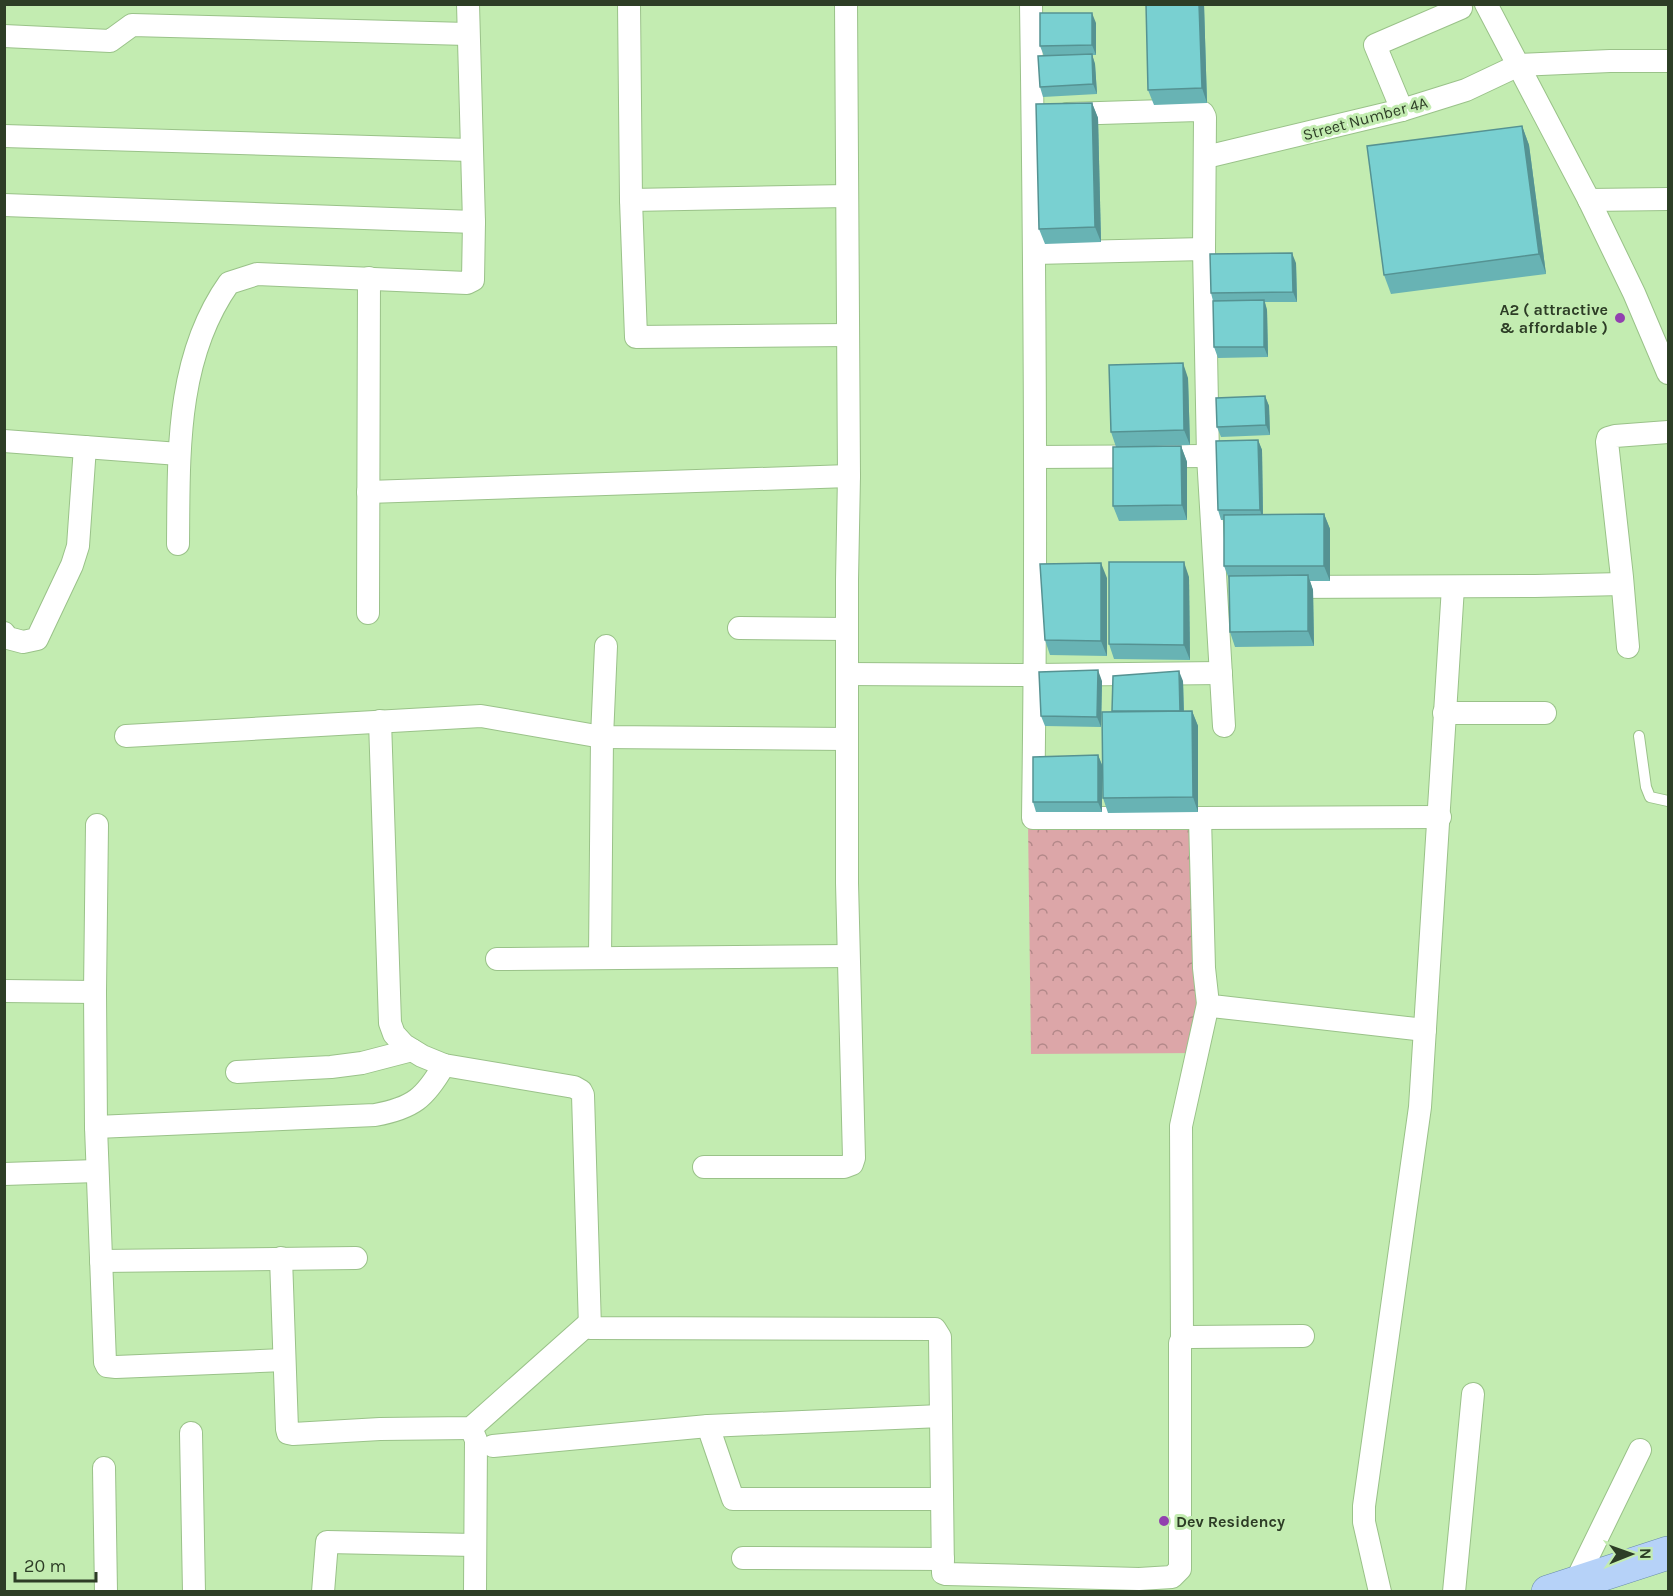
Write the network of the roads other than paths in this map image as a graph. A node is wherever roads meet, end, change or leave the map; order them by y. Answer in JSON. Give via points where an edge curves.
{"nodes":[{"id":1,"x":468,"y":4,"type":"edge"},
{"id":2,"x":629,"y":4,"type":"edge"},
{"id":3,"x":846,"y":4,"type":"edge"},
{"id":4,"x":1031,"y":4,"type":"edge"},
{"id":5,"x":1486,"y":4,"type":"edge"},
{"id":6,"x":1461,"y":8,"type":"dead end"},
{"id":7,"x":467,"y":34,"type":"junction"},
{"id":8,"x":4,"y":36,"type":"edge"},
{"id":9,"x":1668,"y":61,"type":"edge"},
{"id":10,"x":1519,"y":65,"type":"junction"},
{"id":11,"x":1402,"y":110,"type":"junction"},
{"id":12,"x":1033,"y":116,"type":"junction"},
{"id":13,"x":4,"y":136,"type":"edge"},
{"id":14,"x":470,"y":150,"type":"junction"},
{"id":15,"x":1206,"y":157,"type":"junction"},
{"id":16,"x":847,"y":196,"type":"junction"},
{"id":17,"x":1668,"y":198,"type":"edge"},
{"id":18,"x":631,"y":200,"type":"junction"},
{"id":19,"x":1589,"y":200,"type":"junction"},
{"id":20,"x":4,"y":205,"type":"edge"},
{"id":21,"x":474,"y":222,"type":"junction"},
{"id":22,"x":1204,"y":249,"type":"junction"},
{"id":23,"x":1035,"y":253,"type":"junction"},
{"id":24,"x":369,"y":279,"type":"junction"},
{"id":25,"x":848,"y":335,"type":"junction"},
{"id":26,"x":1668,"y":373,"type":"edge"},
{"id":27,"x":1668,"y":432,"type":"edge"},
{"id":28,"x":4,"y":441,"type":"edge"},
{"id":29,"x":85,"y":447,"type":"junction"},
{"id":30,"x":179,"y":454,"type":"junction"},
{"id":31,"x":1208,"y":456,"type":"junction"},
{"id":32,"x":1035,"y":458,"type":"junction"},
{"id":33,"x":849,"y":476,"type":"junction"},
{"id":34,"x":368,"y":492,"type":"junction"},
{"id":35,"x":178,"y":544,"type":"dead end"},
{"id":36,"x":1622,"y":584,"type":"junction"},
{"id":37,"x":1216,"y":587,"type":"junction"},
{"id":38,"x":1239,"y":587,"type":"edge"},
{"id":39,"x":1263,"y":587,"type":"edge"},
{"id":40,"x":1453,"y":587,"type":"junction"},
{"id":41,"x":368,"y":613,"type":"dead end"},
{"id":42,"x":739,"y":628,"type":"dead end"},
{"id":43,"x":847,"y":629,"type":"junction"},
{"id":44,"x":4,"y":633,"type":"edge"},
{"id":45,"x":606,"y":646,"type":"dead end"},
{"id":46,"x":1628,"y":647,"type":"dead end"},
{"id":47,"x":1221,"y":673,"type":"junction"},
{"id":48,"x":847,"y":674,"type":"junction"},
{"id":49,"x":1035,"y":675,"type":"junction"},
{"id":50,"x":1444,"y":713,"type":"junction"},
{"id":51,"x":1545,"y":713,"type":"dead end"},
{"id":52,"x":380,"y":721,"type":"junction"},
{"id":53,"x":1224,"y":726,"type":"dead end"},
{"id":54,"x":126,"y":736,"type":"dead end"},
{"id":55,"x":1639,"y":736,"type":"dead end"},
{"id":56,"x":602,"y":737,"type":"junction"},
{"id":57,"x":846,"y":739,"type":"junction"},
{"id":58,"x":1668,"y":801,"type":"edge"},
{"id":59,"x":1440,"y":817,"type":"junction"},
{"id":60,"x":1200,"y":818,"type":"junction"},
{"id":61,"x":97,"y":825,"type":"dead end"},
{"id":62,"x":848,"y":956,"type":"junction"},
{"id":63,"x":600,"y":958,"type":"junction"},
{"id":64,"x":497,"y":959,"type":"dead end"},
{"id":65,"x":4,"y":991,"type":"edge"},
{"id":66,"x":95,"y":992,"type":"junction"},
{"id":67,"x":1208,"y":1004,"type":"junction"},
{"id":68,"x":1425,"y":1030,"type":"junction"},
{"id":69,"x":411,"y":1050,"type":"junction"},
{"id":70,"x":444,"y":1065,"type":"junction"},
{"id":71,"x":237,"y":1072,"type":"dead end"},
{"id":72,"x":96,"y":1127,"type":"junction"},
{"id":73,"x":704,"y":1167,"type":"dead end"},
{"id":74,"x":97,"y":1171,"type":"junction"},
{"id":75,"x":4,"y":1174,"type":"edge"},
{"id":76,"x":281,"y":1258,"type":"junction"},
{"id":77,"x":356,"y":1258,"type":"dead end"},
{"id":78,"x":101,"y":1261,"type":"junction"},
{"id":79,"x":588,"y":1324,"type":"junction"},
{"id":80,"x":1303,"y":1336,"type":"dead end"},
{"id":81,"x":1182,"y":1339,"type":"junction"},
{"id":82,"x":284,"y":1360,"type":"junction"},
{"id":83,"x":1473,"y":1395,"type":"dead end"},
{"id":84,"x":941,"y":1416,"type":"junction"},
{"id":85,"x":708,"y":1426,"type":"junction"},
{"id":86,"x":471,"y":1428,"type":"junction"},
{"id":87,"x":191,"y":1433,"type":"dead end"},
{"id":88,"x":493,"y":1446,"type":"dead end"},
{"id":89,"x":1640,"y":1450,"type":"dead end"},
{"id":90,"x":104,"y":1468,"type":"dead end"},
{"id":91,"x":941,"y":1499,"type":"junction"},
{"id":92,"x":474,"y":1545,"type":"junction"},
{"id":93,"x":1668,"y":1553,"type":"edge"},
{"id":94,"x":743,"y":1558,"type":"dead end"},
{"id":95,"x":943,"y":1559,"type":"junction"},
{"id":96,"x":1668,"y":1574,"type":"edge"},
{"id":97,"x":1141,"y":1585,"type":"edge"},
{"id":98,"x":1562,"y":1587,"type":"edge"},
{"id":99,"x":106,"y":1592,"type":"edge"},
{"id":100,"x":194,"y":1592,"type":"edge"},
{"id":101,"x":323,"y":1592,"type":"edge"},
{"id":102,"x":475,"y":1592,"type":"edge"},
{"id":103,"x":1380,"y":1592,"type":"edge"},
{"id":104,"x":1454,"y":1592,"type":"edge"},
{"id":105,"x":1618,"y":1592,"type":"edge"}],
"edges":[{"from":1,"to":7,"type":"street"},
{"from":2,"to":18,"type":"street"},
{"from":3,"to":16,"type":"street"},
{"from":4,"to":12,"type":"street"},
{"from":5,"to":10,"type":"street"},
{"from":6,"to":11,"type":"street","via":[[1375,45]]},
{"from":7,"to":8,"type":"street","via":[[132,26],[110,41]]},
{"from":7,"to":14,"type":"street"},
{"from":9,"to":10,"type":"street"},
{"from":10,"to":11,"type":"street","name":"Street Number 4A","via":[[1466,90]]},
{"from":10,"to":19,"type":"street"},
{"from":11,"to":15,"type":"street","name":"Street Number 4A"},
{"from":12,"to":15,"type":"street","via":[[1201,111],[1205,117]]},
{"from":12,"to":23,"type":"street"},
{"from":13,"to":14,"type":"street"},
{"from":14,"to":21,"type":"street"},
{"from":15,"to":22,"type":"street"},
{"from":16,"to":18,"type":"street"},
{"from":16,"to":25,"type":"street"},
{"from":17,"to":19,"type":"street"},
{"from":18,"to":25,"type":"street","via":[[636,337]]},
{"from":19,"to":26,"type":"street"},
{"from":20,"to":21,"type":"street"},
{"from":21,"to":24,"type":"street","via":[[472,282]]},
{"from":22,"to":23,"type":"street"},
{"from":22,"to":31,"type":"street"},
{"from":23,"to":32,"type":"street"},
{"from":24,"to":30,"type":"street","via":[[257,274],[228,283],[204,328],[194,357],[181,421]]},
{"from":24,"to":34,"type":"street"},
{"from":25,"to":33,"type":"street"},
{"from":27,"to":36,"type":"street","via":[[1608,438]]},
{"from":28,"to":29,"type":"street"},
{"from":29,"to":30,"type":"street"},
{"from":29,"to":44,"type":"street","via":[[78,546],[72,565],[37,639],[23,642]]},
{"from":30,"to":35,"type":"street"},
{"from":31,"to":32,"type":"street"},
{"from":31,"to":37,"type":"street"},
{"from":32,"to":49,"type":"street"},
{"from":33,"to":34,"type":"street"},
{"from":33,"to":43,"type":"street"},
{"from":34,"to":41,"type":"street"},
{"from":36,"to":40,"type":"street"},
{"from":36,"to":46,"type":"street"},
{"from":37,"to":38,"type":"street"},
{"from":37,"to":47,"type":"street"},
{"from":39,"to":40,"type":"street"},
{"from":40,"to":50,"type":"street"},
{"from":42,"to":43,"type":"street"},
{"from":43,"to":48,"type":"street"},
{"from":45,"to":56,"type":"street"},
{"from":47,"to":49,"type":"street"},
{"from":47,"to":53,"type":"street"},
{"from":48,"to":49,"type":"street"},
{"from":48,"to":57,"type":"street"},
{"from":49,"to":60,"type":"street","via":[[1033,818]]},
{"from":50,"to":51,"type":"street"},
{"from":50,"to":59,"type":"street"},
{"from":52,"to":54,"type":"street"},
{"from":52,"to":56,"type":"street","via":[[481,716]]},
{"from":52,"to":69,"type":"street","via":[[390,1023],[399,1040]]},
{"from":55,"to":58,"type":"lane","via":[[1650,797]]},
{"from":56,"to":57,"type":"street"},
{"from":56,"to":63,"type":"street"},
{"from":57,"to":62,"type":"street"},
{"from":59,"to":60,"type":"street"},
{"from":59,"to":68,"type":"street"},
{"from":60,"to":67,"type":"street"},
{"from":61,"to":66,"type":"street"},
{"from":62,"to":63,"type":"street"},
{"from":62,"to":73,"type":"street","via":[[852,1164]]},
{"from":63,"to":64,"type":"street"},
{"from":65,"to":66,"type":"street"},
{"from":66,"to":72,"type":"street"},
{"from":67,"to":68,"type":"street"},
{"from":67,"to":81,"type":"street","via":[[1181,1126]]},
{"from":68,"to":103,"type":"street","via":[[1420,1107],[1364,1506]]},
{"from":69,"to":70,"type":"street"},
{"from":69,"to":71,"type":"street","via":[[332,1067]]},
{"from":70,"to":72,"type":"street","via":[[432,1086],[417,1100],[397,1111],[375,1115]]},
{"from":70,"to":79,"type":"street","via":[[581,1091]]},
{"from":72,"to":74,"type":"street"},
{"from":74,"to":75,"type":"street"},
{"from":74,"to":78,"type":"street"},
{"from":76,"to":77,"type":"street"},
{"from":76,"to":78,"type":"street"},
{"from":76,"to":82,"type":"street"},
{"from":78,"to":82,"type":"street","via":[[106,1366]]},
{"from":79,"to":84,"type":"street","via":[[594,1329],[935,1329],[940,1337]]},
{"from":79,"to":86,"type":"street"},
{"from":80,"to":81,"type":"street"},
{"from":81,"to":97,"type":"street","via":[[1180,1569],[1172,1577]]},
{"from":82,"to":86,"type":"street","via":[[288,1433]]},
{"from":83,"to":104,"type":"street"},
{"from":84,"to":85,"type":"street"},
{"from":84,"to":91,"type":"street"},
{"from":85,"to":88,"type":"street"},
{"from":85,"to":91,"type":"street","via":[[733,1499]]},
{"from":86,"to":92,"type":"street","via":[[476,1440]]},
{"from":87,"to":100,"type":"street"},
{"from":89,"to":98,"type":"street"},
{"from":90,"to":99,"type":"street"},
{"from":91,"to":95,"type":"street"},
{"from":92,"to":101,"type":"street","via":[[327,1542]]},
{"from":92,"to":102,"type":"street"},
{"from":93,"to":98,"type":"main road"},
{"from":94,"to":95,"type":"street"},
{"from":95,"to":97,"type":"street","via":[[943,1573],[949,1575]]},
{"from":96,"to":105,"type":"main road"}]}
